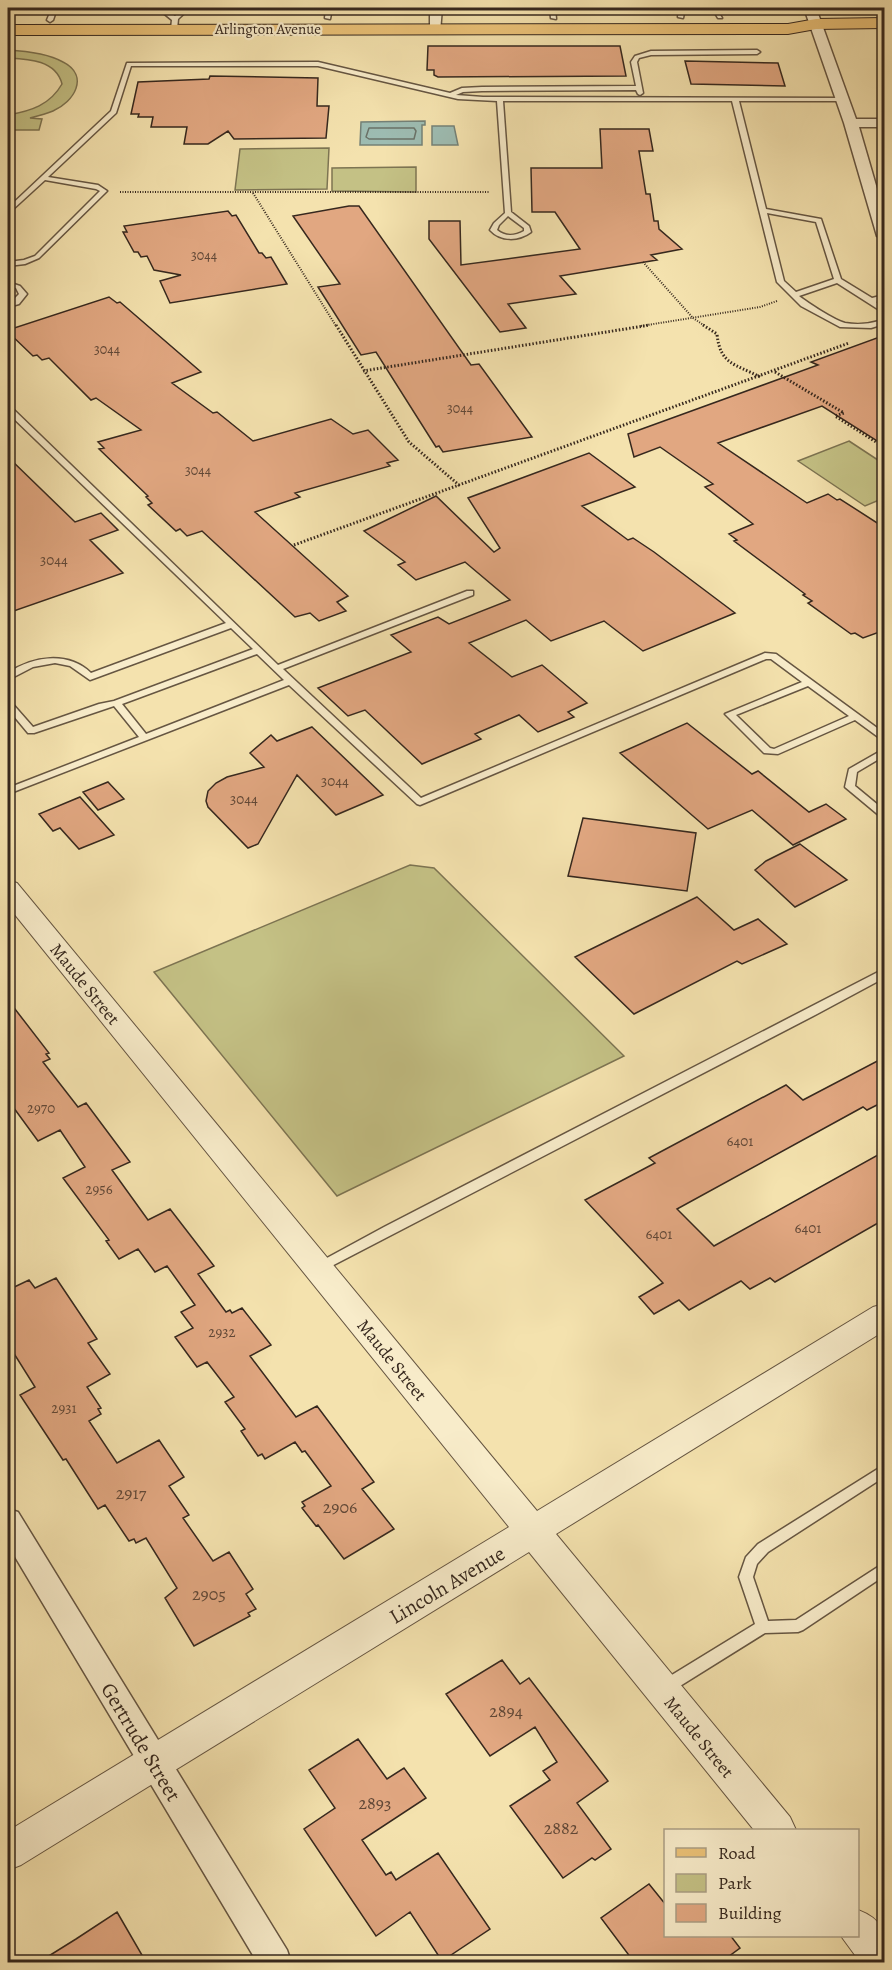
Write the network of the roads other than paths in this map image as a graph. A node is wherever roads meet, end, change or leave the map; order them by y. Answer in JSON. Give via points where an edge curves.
{"nodes":[{"id":1,"x":681,"y":12,"type":"edge"},
{"id":2,"x":717,"y":12,"type":"edge"},
{"id":3,"x":328,"y":13,"type":"edge"},
{"id":4,"x":553,"y":13,"type":"edge"},
{"id":5,"x":52,"y":14,"type":"edge"},
{"id":6,"x":175,"y":16,"type":"edge"},
{"id":7,"x":813,"y":16,"type":"edge"},
{"id":8,"x":436,"y":18,"type":"edge"},
{"id":9,"x":8,"y":20,"type":"edge"},
{"id":10,"x":885,"y":23,"type":"edge"},
{"id":11,"x":8,"y":30,"type":"edge"},
{"id":12,"x":758,"y":52,"type":"dead end"},
{"id":13,"x":639,"y":88,"type":"junction"},
{"id":14,"x":451,"y":95,"type":"junction"},
{"id":15,"x":500,"y":99,"type":"junction"},
{"id":16,"x":641,"y":99,"type":"junction"},
{"id":17,"x":735,"y":99,"type":"junction"},
{"id":18,"x":843,"y":99,"type":"junction"},
{"id":19,"x":851,"y":123,"type":"junction"},
{"id":20,"x":885,"y":123,"type":"edge"},
{"id":21,"x":43,"y":178,"type":"junction"},
{"id":22,"x":763,"y":210,"type":"junction"},
{"id":23,"x":8,"y":211,"type":"edge"},
{"id":24,"x":508,"y":213,"type":"junction"},
{"id":25,"x":883,"y":231,"type":"edge"},
{"id":26,"x":8,"y":264,"type":"edge"},
{"id":27,"x":838,"y":280,"type":"junction"},
{"id":28,"x":8,"y":284,"type":"edge"},
{"id":29,"x":794,"y":295,"type":"junction"},
{"id":30,"x":885,"y":297,"type":"edge"},
{"id":31,"x":871,"y":301,"type":"junction"},
{"id":32,"x":8,"y":305,"type":"edge"},
{"id":33,"x":885,"y":311,"type":"edge"},
{"id":34,"x":885,"y":318,"type":"edge"},
{"id":35,"x":8,"y":409,"type":"edge"},
{"id":36,"x":470,"y":592,"type":"dead end"},
{"id":37,"x":231,"y":624,"type":"junction"},
{"id":38,"x":259,"y":650,"type":"junction"},
{"id":39,"x":278,"y":668,"type":"junction"},
{"id":40,"x":8,"y":677,"type":"edge"},
{"id":41,"x":290,"y":681,"type":"junction"},
{"id":42,"x":808,"y":682,"type":"junction"},
{"id":43,"x":117,"y":703,"type":"junction"},
{"id":44,"x":8,"y":704,"type":"edge"},
{"id":45,"x":856,"y":716,"type":"junction"},
{"id":46,"x":885,"y":737,"type":"edge"},
{"id":47,"x":144,"y":738,"type":"junction"},
{"id":48,"x":885,"y":752,"type":"edge"},
{"id":49,"x":8,"y":791,"type":"edge"},
{"id":50,"x":885,"y":815,"type":"edge"},
{"id":51,"x":8,"y":889,"type":"edge"},
{"id":52,"x":885,"y":974,"type":"edge"},
{"id":53,"x":318,"y":1268,"type":"junction"},
{"id":54,"x":885,"y":1316,"type":"edge"},
{"id":55,"x":885,"y":1471,"type":"edge"},
{"id":56,"x":8,"y":1521,"type":"edge"},
{"id":57,"x":533,"y":1532,"type":"junction"},
{"id":58,"x":885,"y":1569,"type":"edge"},
{"id":59,"x":763,"y":1627,"type":"junction"},
{"id":60,"x":661,"y":1690,"type":"junction"},
{"id":61,"x":154,"y":1762,"type":"junction"},
{"id":62,"x":776,"y":1829,"type":"edge"},
{"id":63,"x":8,"y":1852,"type":"edge"},
{"id":64,"x":859,"y":1930,"type":"edge"},
{"id":65,"x":275,"y":1962,"type":"edge"},
{"id":66,"x":885,"y":1962,"type":"edge"}],
"edges":[{"from":1,"to":2,"type":"main road","name":"Arlington Avenue"},
{"from":1,"to":4,"type":"main road","name":"Arlington Avenue"},
{"from":2,"to":7,"type":"main road","name":"Arlington Avenue","via":[[787,18]]},
{"from":3,"to":6,"type":"main road","name":"Arlington Avenue"},
{"from":3,"to":8,"type":"main road","name":"Arlington Avenue"},
{"from":4,"to":8,"type":"main road","name":"Arlington Avenue"},
{"from":5,"to":6,"type":"main road","name":"Arlington Avenue"},
{"from":5,"to":9,"type":"main road","name":"Arlington Avenue"},
{"from":6,"to":8,"type":"main road","name":"Arlington Avenue"},
{"from":6,"to":11,"type":"main road","name":"Arlington Avenue"},
{"from":7,"to":8,"type":"main road","name":"Arlington Avenue","via":[[788,29]]},
{"from":7,"to":10,"type":"main road","name":"Arlington Avenue"},
{"from":7,"to":18,"type":"street"},
{"from":12,"to":13,"type":"lane","via":[[651,53],[637,57],[634,62]]},
{"from":13,"to":14,"type":"lane","via":[[482,88]]},
{"from":13,"to":16,"type":"lane"},
{"from":14,"to":15,"type":"lane"},
{"from":14,"to":21,"type":"lane","via":[[318,64],[129,64],[114,112]]},
{"from":15,"to":16,"type":"lane"},
{"from":15,"to":24,"type":"lane"},
{"from":16,"to":17,"type":"lane"},
{"from":17,"to":18,"type":"lane"},
{"from":17,"to":22,"type":"lane"},
{"from":18,"to":19,"type":"street"},
{"from":19,"to":20,"type":"street"},
{"from":19,"to":25,"type":"street"},
{"from":21,"to":23,"type":"lane"},
{"from":21,"to":26,"type":"lane","via":[[104,191],[37,257]]},
{"from":22,"to":27,"type":"lane","via":[[819,220]]},
{"from":22,"to":29,"type":"lane","via":[[781,282]]},
{"from":24,"to":24,"type":"lane","via":[[496,224],[493,230],[497,234],[507,237],[528,232]]},
{"from":27,"to":29,"type":"lane"},
{"from":27,"to":31,"type":"lane"},
{"from":28,"to":32,"type":"lane","via":[[18,287],[23,294]]},
{"from":29,"to":34,"type":"lane","via":[[843,326],[871,326]]},
{"from":30,"to":31,"type":"lane"},
{"from":31,"to":33,"type":"lane"},
{"from":35,"to":37,"type":"lane"},
{"from":36,"to":39,"type":"lane"},
{"from":37,"to":38,"type":"lane"},
{"from":37,"to":40,"type":"lane","via":[[90,676],[73,663],[54,660],[17,670]]},
{"from":38,"to":39,"type":"lane"},
{"from":38,"to":43,"type":"lane"},
{"from":39,"to":41,"type":"lane"},
{"from":41,"to":42,"type":"lane","via":[[420,802],[765,656],[772,656]]},
{"from":41,"to":47,"type":"lane"},
{"from":42,"to":45,"type":"lane"},
{"from":42,"to":45,"type":"lane","via":[[730,714],[767,751],[775,752]]},
{"from":43,"to":44,"type":"lane","via":[[31,731]]},
{"from":43,"to":47,"type":"lane"},
{"from":45,"to":46,"type":"lane"},
{"from":47,"to":49,"type":"lane"},
{"from":48,"to":50,"type":"lane","via":[[852,771],[850,787]]},
{"from":51,"to":53,"type":"street","name":"Maude Street"},
{"from":52,"to":53,"type":"lane"},
{"from":53,"to":57,"type":"street","name":"Maude Street"},
{"from":54,"to":57,"type":"street","name":"Lincoln Avenue"},
{"from":55,"to":59,"type":"lane","via":[[763,1548],[751,1561],[746,1577]]},
{"from":56,"to":61,"type":"street","name":"Gertrude Street"},
{"from":57,"to":60,"type":"street","name":"Maude Street"},
{"from":57,"to":61,"type":"street","name":"Lincoln Avenue"},
{"from":58,"to":59,"type":"lane","via":[[798,1626]]},
{"from":59,"to":60,"type":"lane"},
{"from":60,"to":62,"type":"street","name":"Maude Street"},
{"from":61,"to":63,"type":"street","name":"Lincoln Avenue"},
{"from":61,"to":65,"type":"street","name":"Gertrude Street"},
{"from":64,"to":66,"type":"street"}]}
